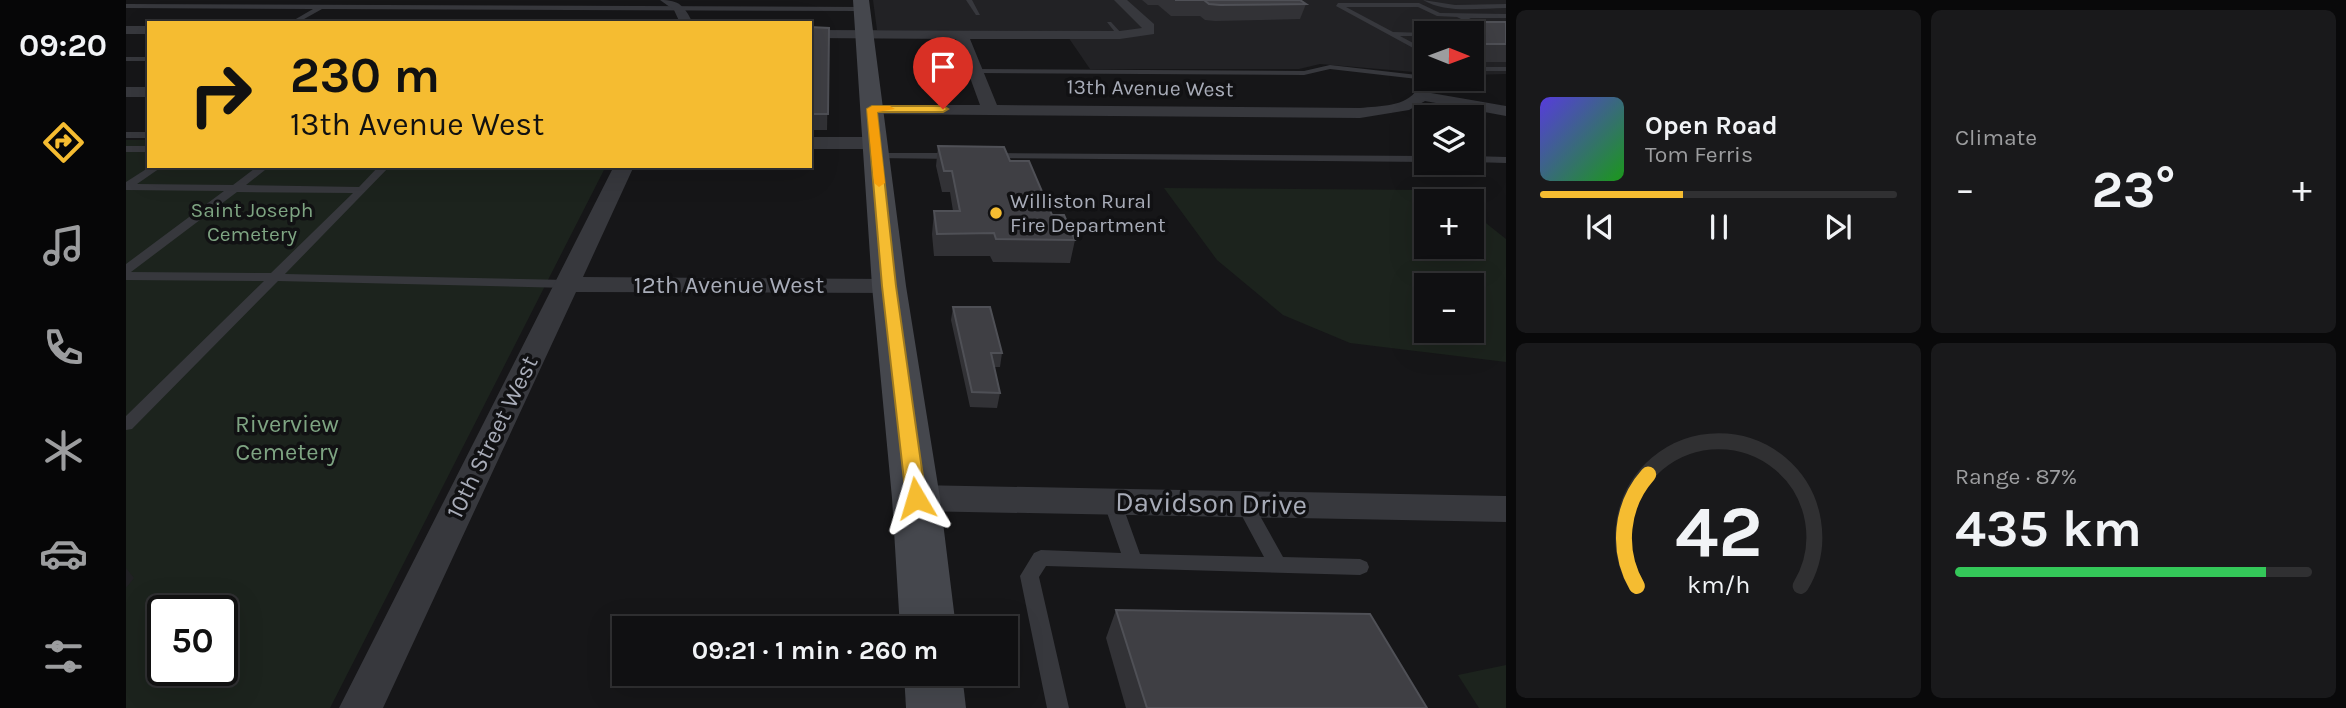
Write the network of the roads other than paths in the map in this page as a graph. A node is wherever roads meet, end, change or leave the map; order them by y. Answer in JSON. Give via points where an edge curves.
{"nodes":[{"id":1,"x":334,"y":0,"type":"edge"},
{"id":2,"x":666,"y":0,"type":"edge"},
{"id":3,"x":970,"y":0,"type":"edge"},
{"id":4,"x":1120,"y":0,"type":"edge"},
{"id":5,"x":1426,"y":0,"type":"edge"},
{"id":6,"x":1498,"y":0,"type":"edge"},
{"id":7,"x":1435,"y":4,"type":"junction"},
{"id":8,"x":1506,"y":5,"type":"edge"},
{"id":9,"x":126,"y":6,"type":"edge"},
{"id":10,"x":321,"y":7,"type":"junction"},
{"id":11,"x":680,"y":8,"type":"junction"},
{"id":12,"x":863,"y":14,"type":"edge"},
{"id":13,"x":978,"y":14,"type":"dead end"},
{"id":14,"x":1458,"y":15,"type":"junction"},
{"id":15,"x":1506,"y":16,"type":"edge"},
{"id":16,"x":296,"y":21,"type":"edge"},
{"id":17,"x":686,"y":21,"type":"edge"},
{"id":18,"x":1109,"y":23,"type":"dead end"},
{"id":19,"x":126,"y":30,"type":"edge"},
{"id":20,"x":147,"y":30,"type":"edge"},
{"id":21,"x":812,"y":33,"type":"edge"},
{"id":22,"x":961,"y":34,"type":"junction"},
{"id":23,"x":1391,"y":34,"type":"junction"},
{"id":24,"x":1414,"y":34,"type":"edge"},
{"id":25,"x":1484,"y":34,"type":"edge"},
{"id":26,"x":1502,"y":34,"type":"edge"},
{"id":27,"x":1120,"y":35,"type":"junction"},
{"id":28,"x":1414,"y":46,"type":"edge"},
{"id":29,"x":126,"y":59,"type":"edge"},
{"id":30,"x":147,"y":59,"type":"edge"},
{"id":31,"x":1484,"y":69,"type":"edge"},
{"id":32,"x":1506,"y":69,"type":"edge"},
{"id":33,"x":976,"y":71,"type":"junction"},
{"id":34,"x":1484,"y":78,"type":"edge"},
{"id":35,"x":1506,"y":78,"type":"edge"},
{"id":36,"x":1414,"y":82,"type":"edge"},
{"id":37,"x":1420,"y":91,"type":"edge"},
{"id":38,"x":1446,"y":91,"type":"edge"},
{"id":39,"x":126,"y":92,"type":"edge"},
{"id":40,"x":147,"y":92,"type":"edge"},
{"id":41,"x":990,"y":109,"type":"junction"},
{"id":42,"x":1506,"y":111,"type":"edge"},
{"id":43,"x":126,"y":135,"type":"edge"},
{"id":44,"x":147,"y":135,"type":"edge"},
{"id":45,"x":874,"y":136,"type":"junction"},
{"id":46,"x":812,"y":143,"type":"edge"},
{"id":47,"x":126,"y":149,"type":"edge"},
{"id":48,"x":147,"y":149,"type":"edge"},
{"id":49,"x":971,"y":156,"type":"edge"},
{"id":50,"x":985,"y":156,"type":"edge"},
{"id":51,"x":1414,"y":159,"type":"edge"},
{"id":52,"x":1484,"y":159,"type":"edge"},
{"id":53,"x":1506,"y":160,"type":"edge"},
{"id":54,"x":155,"y":168,"type":"edge"},
{"id":55,"x":262,"y":168,"type":"edge"},
{"id":56,"x":383,"y":168,"type":"edge"},
{"id":57,"x":623,"y":168,"type":"edge"},
{"id":58,"x":126,"y":187,"type":"edge"},
{"id":59,"x":236,"y":188,"type":"junction"},
{"id":60,"x":362,"y":190,"type":"junction"},
{"id":61,"x":126,"y":270,"type":"edge"},
{"id":62,"x":126,"y":276,"type":"edge"},
{"id":63,"x":276,"y":277,"type":"junction"},
{"id":64,"x":568,"y":284,"type":"junction"},
{"id":65,"x":889,"y":286,"type":"junction"},
{"id":66,"x":126,"y":425,"type":"edge"},
{"id":67,"x":916,"y":498,"type":"junction"},
{"id":68,"x":1112,"y":501,"type":"junction"},
{"id":69,"x":1244,"y":503,"type":"junction"},
{"id":70,"x":1506,"y":509,"type":"edge"},
{"id":71,"x":1133,"y":561,"type":"junction"},
{"id":72,"x":1278,"y":565,"type":"junction"},
{"id":73,"x":1360,"y":567,"type":"dead end"},
{"id":74,"x":928,"y":616,"type":"edge"},
{"id":75,"x":934,"y":686,"type":"edge"},
{"id":76,"x":361,"y":708,"type":"edge"},
{"id":77,"x":936,"y":708,"type":"edge"},
{"id":78,"x":1058,"y":708,"type":"edge"}],
"edges":[{"from":1,"to":10,"type":"lane"},
{"from":2,"to":11,"type":"street"},
{"from":3,"to":13,"type":"lane"},
{"from":4,"to":27,"type":"street","via":[[1149,27],[1149,31]]},
{"from":5,"to":7,"type":"lane"},
{"from":6,"to":8,"type":"lane"},
{"from":7,"to":8,"type":"lane"},
{"from":7,"to":14,"type":"lane"},
{"from":9,"to":10,"type":"lane"},
{"from":10,"to":11,"type":"lane"},
{"from":10,"to":16,"type":"lane"},
{"from":11,"to":12,"type":"lane"},
{"from":11,"to":17,"type":"street"},
{"from":12,"to":21,"type":"street"},
{"from":12,"to":22,"type":"street"},
{"from":12,"to":45,"type":"main road"},
{"from":14,"to":15,"type":"lane"},
{"from":14,"to":23,"type":"lane","via":[[1440,15],[1419,5],[1338,5]]},
{"from":14,"to":26,"type":"lane"},
{"from":18,"to":27,"type":"lane"},
{"from":19,"to":20,"type":"street"},
{"from":22,"to":27,"type":"street"},
{"from":22,"to":33,"type":"street"},
{"from":23,"to":24,"type":"lane"},
{"from":23,"to":28,"type":"lane"},
{"from":25,"to":26,"type":"lane"},
{"from":29,"to":30,"type":"lane"},
{"from":31,"to":32,"type":"lane"},
{"from":33,"to":36,"type":"lane","via":[[1304,73],[1330,67]]},
{"from":33,"to":41,"type":"street"},
{"from":34,"to":35,"type":"lane"},
{"from":37,"to":41,"type":"street","name":"13th Avenue West","via":[[1412,103],[1360,113]]},
{"from":38,"to":42,"type":"street"},
{"from":39,"to":40,"type":"street"},
{"from":41,"to":45,"type":"street","name":"13th Avenue West"},
{"from":43,"to":44,"type":"lane"},
{"from":45,"to":46,"type":"street","name":"13th Avenue West"},
{"from":45,"to":49,"type":"lane"},
{"from":45,"to":65,"type":"main road"},
{"from":47,"to":48,"type":"lane"},
{"from":50,"to":51,"type":"lane"},
{"from":52,"to":53,"type":"lane"},
{"from":54,"to":58,"type":"lane"},
{"from":55,"to":59,"type":"lane"},
{"from":56,"to":60,"type":"lane"},
{"from":57,"to":64,"type":"street","name":"10th Street West"},
{"from":58,"to":59,"type":"lane"},
{"from":59,"to":60,"type":"lane"},
{"from":59,"to":61,"type":"lane"},
{"from":60,"to":63,"type":"lane"},
{"from":62,"to":63,"type":"lane"},
{"from":63,"to":64,"type":"lane"},
{"from":63,"to":66,"type":"lane"},
{"from":64,"to":65,"type":"street","name":"12th Avenue West"},
{"from":64,"to":76,"type":"street","name":"10th Street West"},
{"from":65,"to":67,"type":"main road"},
{"from":67,"to":68,"type":"street","name":"Davidson Drive"},
{"from":67,"to":74,"type":"main road"},
{"from":68,"to":69,"type":"street","name":"Davidson Drive"},
{"from":68,"to":71,"type":"lane"},
{"from":69,"to":70,"type":"street","name":"Davidson Drive"},
{"from":69,"to":72,"type":"lane"},
{"from":71,"to":72,"type":"lane"},
{"from":71,"to":78,"type":"lane","via":[[1041,558],[1028,576]]},
{"from":72,"to":73,"type":"lane"},
{"from":75,"to":77,"type":"main road"}]}
